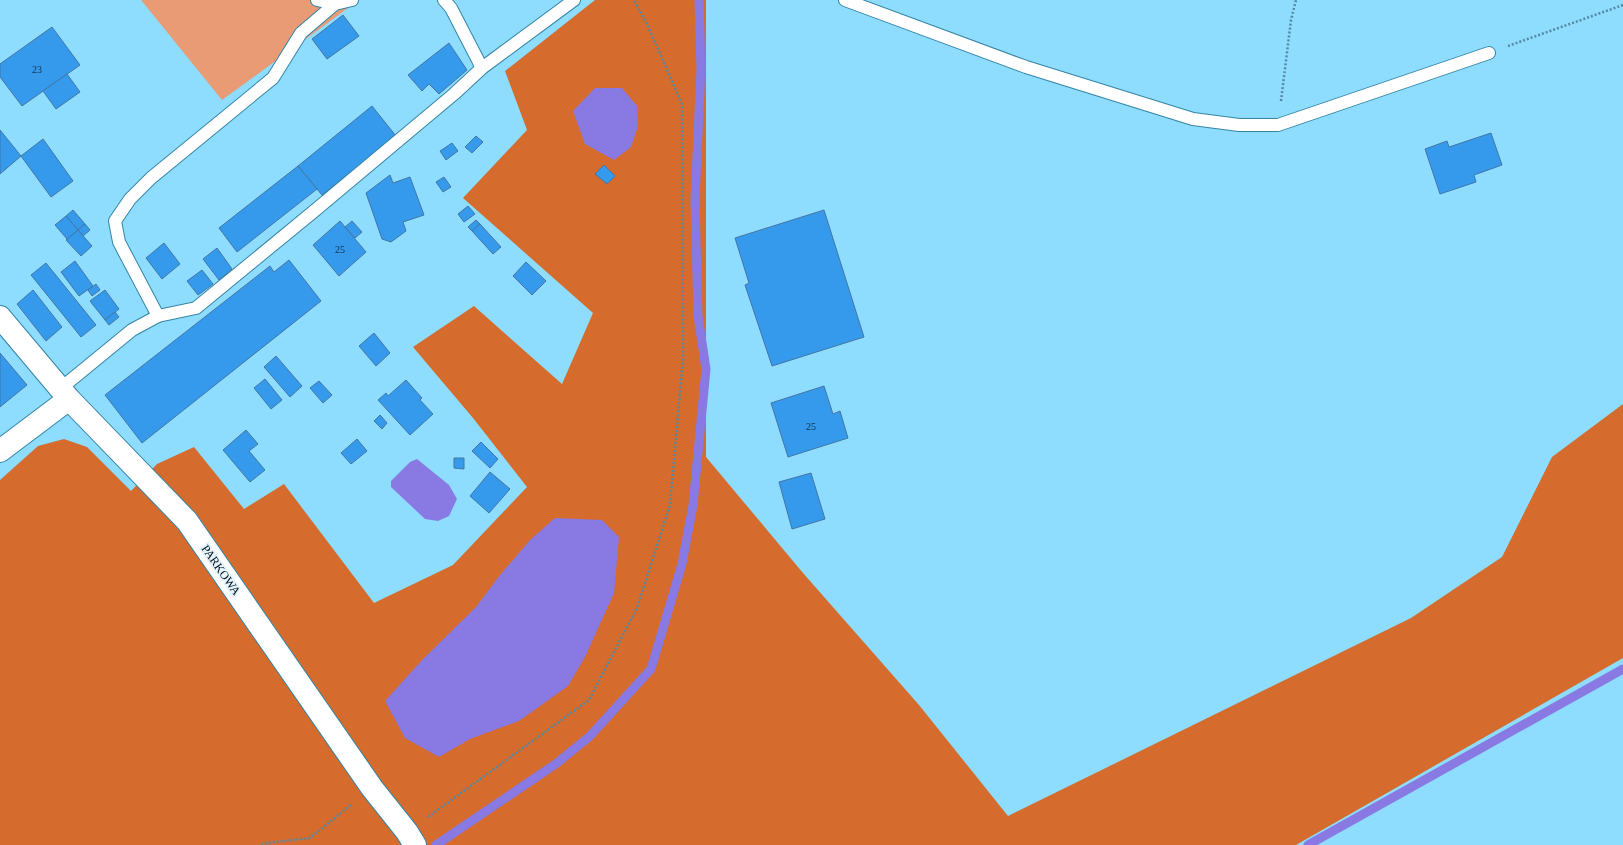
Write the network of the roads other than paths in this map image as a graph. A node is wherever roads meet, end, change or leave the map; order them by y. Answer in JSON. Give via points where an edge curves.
{"nodes":[{"id":1,"x":317,"y":0,"type":"edge"},
{"id":2,"x":352,"y":0,"type":"edge"},
{"id":3,"x":444,"y":0,"type":"edge"},
{"id":4,"x":574,"y":0,"type":"edge"},
{"id":5,"x":845,"y":0,"type":"edge"},
{"id":6,"x":335,"y":4,"type":"junction"},
{"id":7,"x":1489,"y":53,"type":"road end"},
{"id":8,"x":482,"y":68,"type":"junction"},
{"id":9,"x":158,"y":316,"type":"junction"},
{"id":10,"x":0,"y":317,"type":"edge"},
{"id":11,"x":64,"y":394,"type":"junction"},
{"id":12,"x":0,"y":451,"type":"edge"},
{"id":13,"x":411,"y":839,"type":"edge"}],
"edges":[{"from":1,"to":6,"type":"lane"},
{"from":2,"to":6,"type":"lane"},
{"from":3,"to":8,"type":"lane","via":[[451,8]]},
{"from":4,"to":8,"type":"lane"},
{"from":5,"to":7,"type":"lane","via":[[1026,67],[1193,119],[1238,125],[1278,125]]},
{"from":6,"to":9,"type":"lane","via":[[302,33],[273,78],[151,178],[115,221],[119,242]]},
{"from":8,"to":9,"type":"lane","via":[[196,308]]},
{"from":9,"to":11,"type":"lane","via":[[132,330]]},
{"from":10,"to":11,"type":"street","name":"PARKOWA"},
{"from":11,"to":12,"type":"street"},
{"from":11,"to":13,"type":"street","name":"PARKOWA","via":[[187,522],[372,788]]}]}
